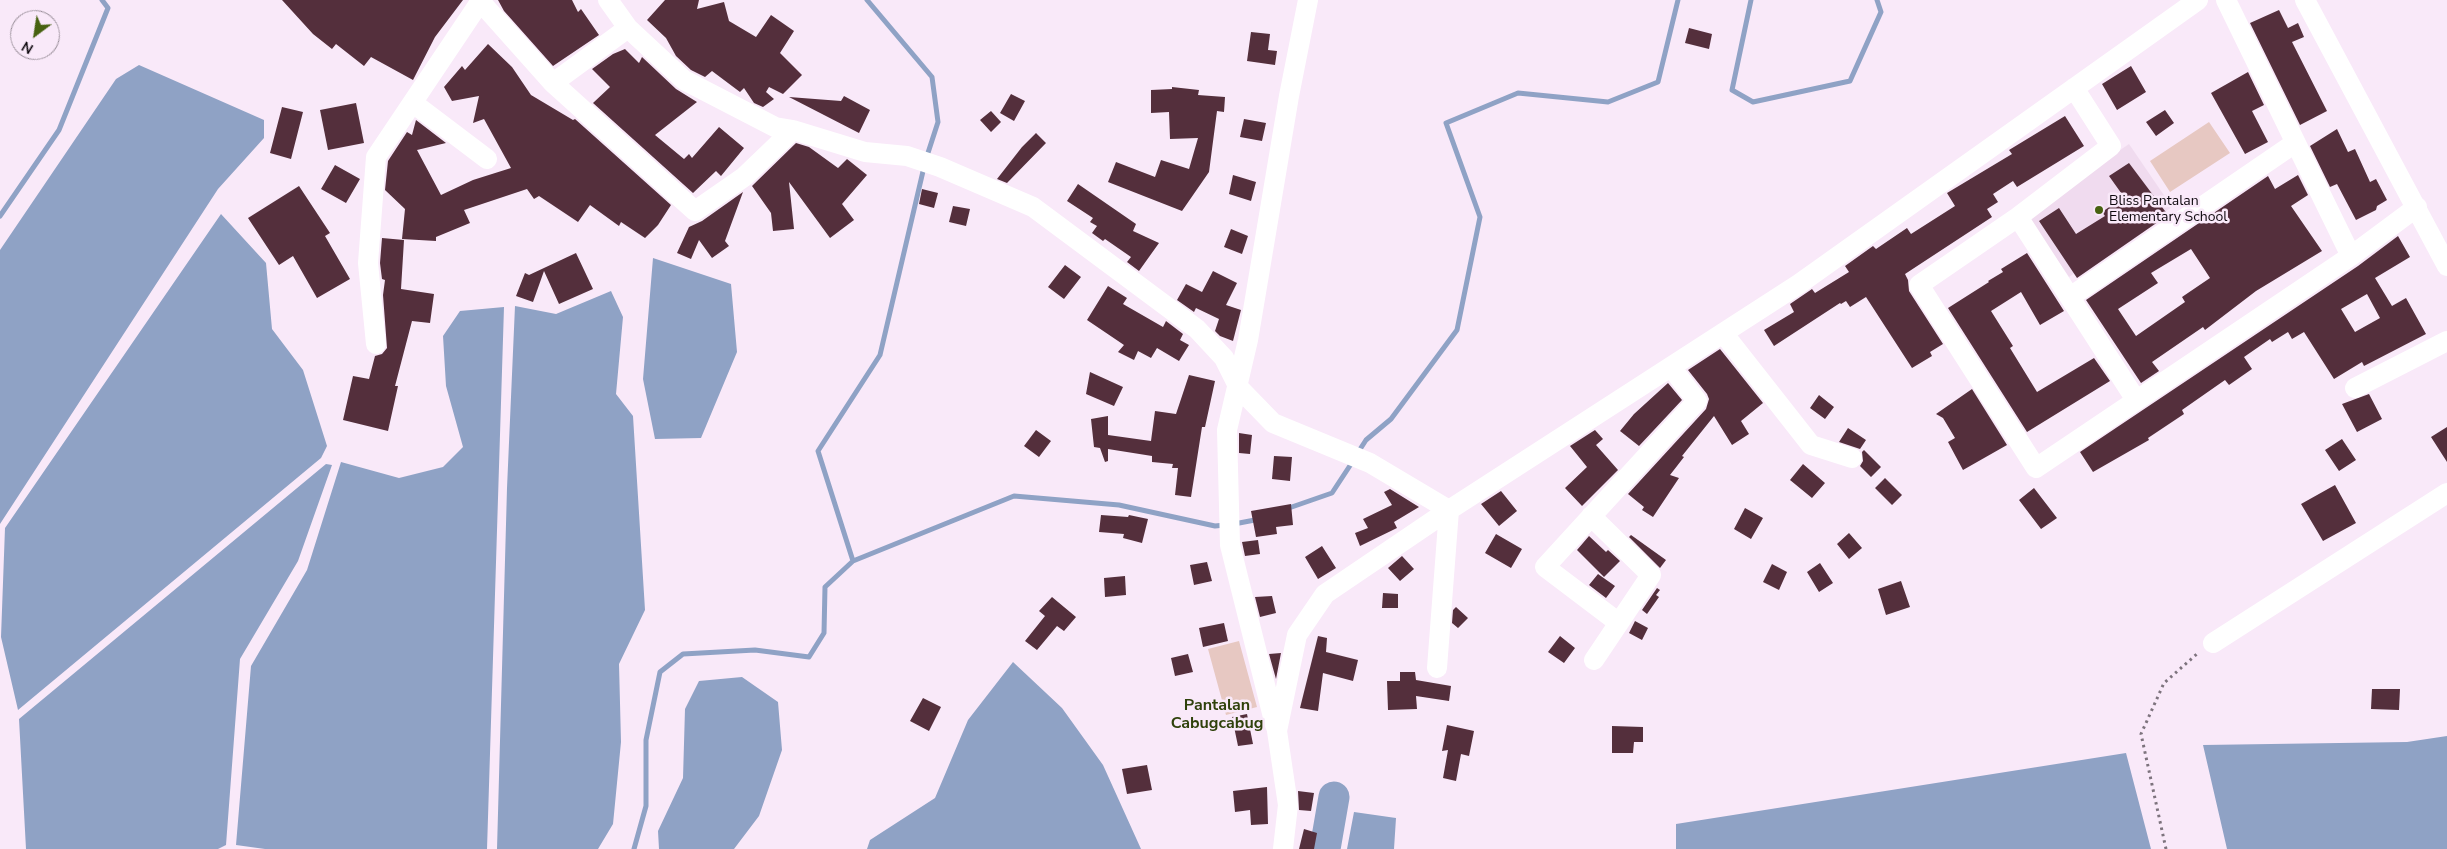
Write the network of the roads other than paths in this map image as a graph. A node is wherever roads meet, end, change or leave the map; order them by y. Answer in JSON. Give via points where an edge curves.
{"nodes":[{"id":1,"x":608,"y":0,"type":"edge"},
{"id":2,"x":1308,"y":0,"type":"edge"},
{"id":3,"x":2198,"y":0,"type":"edge"},
{"id":4,"x":2226,"y":0,"type":"edge"},
{"id":5,"x":2305,"y":0,"type":"edge"},
{"id":6,"x":480,"y":1,"type":"edge"},
{"id":7,"x":628,"y":28,"type":"junction"},
{"id":8,"x":553,"y":83,"type":"junction"},
{"id":9,"x":2074,"y":88,"type":"junction"},
{"id":10,"x":413,"y":102,"type":"junction"},
{"id":11,"x":793,"y":130,"type":"junction"},
{"id":12,"x":2295,"y":143,"type":"junction"},
{"id":13,"x":488,"y":159,"type":"dead end"},
{"id":14,"x":2417,"y":207,"type":"junction"},
{"id":15,"x":2018,"y":217,"type":"junction"},
{"id":16,"x":2351,"y":256,"type":"junction"},
{"id":17,"x":2447,"y":266,"type":"edge"},
{"id":18,"x":2070,"y":297,"type":"junction"},
{"id":19,"x":1724,"y":333,"type":"junction"},
{"id":20,"x":2447,"y":341,"type":"edge"},
{"id":21,"x":376,"y":344,"type":"dead end"},
{"id":22,"x":1671,"y":367,"type":"junction"},
{"id":23,"x":1239,"y":388,"type":"junction"},
{"id":24,"x":2355,"y":388,"type":"dead end"},
{"id":25,"x":2136,"y":400,"type":"junction"},
{"id":26,"x":1852,"y":458,"type":"dead end"},
{"id":27,"x":2447,"y":493,"type":"edge"},
{"id":28,"x":1449,"y":510,"type":"junction"},
{"id":29,"x":1591,"y":516,"type":"junction"},
{"id":30,"x":1619,"y":623,"type":"junction"},
{"id":31,"x":2213,"y":643,"type":"road end"},
{"id":32,"x":1594,"y":660,"type":"dead end"},
{"id":33,"x":1437,"y":668,"type":"dead end"},
{"id":34,"x":1277,"y":731,"type":"junction"},
{"id":35,"x":1283,"y":849,"type":"edge"}],
"edges":[{"from":1,"to":7,"type":"street"},
{"from":2,"to":23,"type":"street"},
{"from":3,"to":9,"type":"street"},
{"from":4,"to":12,"type":"street"},
{"from":5,"to":14,"type":"street"},
{"from":6,"to":8,"type":"street"},
{"from":6,"to":10,"type":"street"},
{"from":7,"to":8,"type":"street"},
{"from":7,"to":11,"type":"street","via":[[684,80],[775,127]]},
{"from":8,"to":11,"type":"street","via":[[696,211],[744,177]]},
{"from":9,"to":15,"type":"street","via":[[2111,146]]},
{"from":9,"to":19,"type":"street","via":[[1799,284]]},
{"from":10,"to":13,"type":"street"},
{"from":10,"to":21,"type":"street","via":[[376,157],[368,263]]},
{"from":11,"to":23,"type":"street","via":[[866,152],[907,156],[940,166],[1033,207],[1197,329],[1224,358]]},
{"from":12,"to":16,"type":"street"},
{"from":12,"to":18,"type":"street"},
{"from":14,"to":16,"type":"street"},
{"from":14,"to":17,"type":"street"},
{"from":15,"to":18,"type":"street"},
{"from":15,"to":25,"type":"street","via":[[1918,285],[2036,468]]},
{"from":16,"to":25,"type":"street"},
{"from":18,"to":25,"type":"street"},
{"from":19,"to":22,"type":"street"},
{"from":19,"to":26,"type":"street","via":[[1811,445]]},
{"from":20,"to":24,"type":"street"},
{"from":22,"to":28,"type":"street"},
{"from":22,"to":29,"type":"street","via":[[1697,401]]},
{"from":23,"to":28,"type":"street","via":[[1273,423],[1370,463]]},
{"from":23,"to":34,"type":"street","via":[[1227,430],[1230,545]]},
{"from":27,"to":31,"type":"street"},
{"from":28,"to":33,"type":"street"},
{"from":28,"to":34,"type":"street","via":[[1325,594],[1297,635]]},
{"from":29,"to":30,"type":"street","via":[[1652,575]]},
{"from":29,"to":30,"type":"street","via":[[1545,567]]},
{"from":30,"to":32,"type":"street"},
{"from":34,"to":35,"type":"street","via":[[1288,805]]}]}
